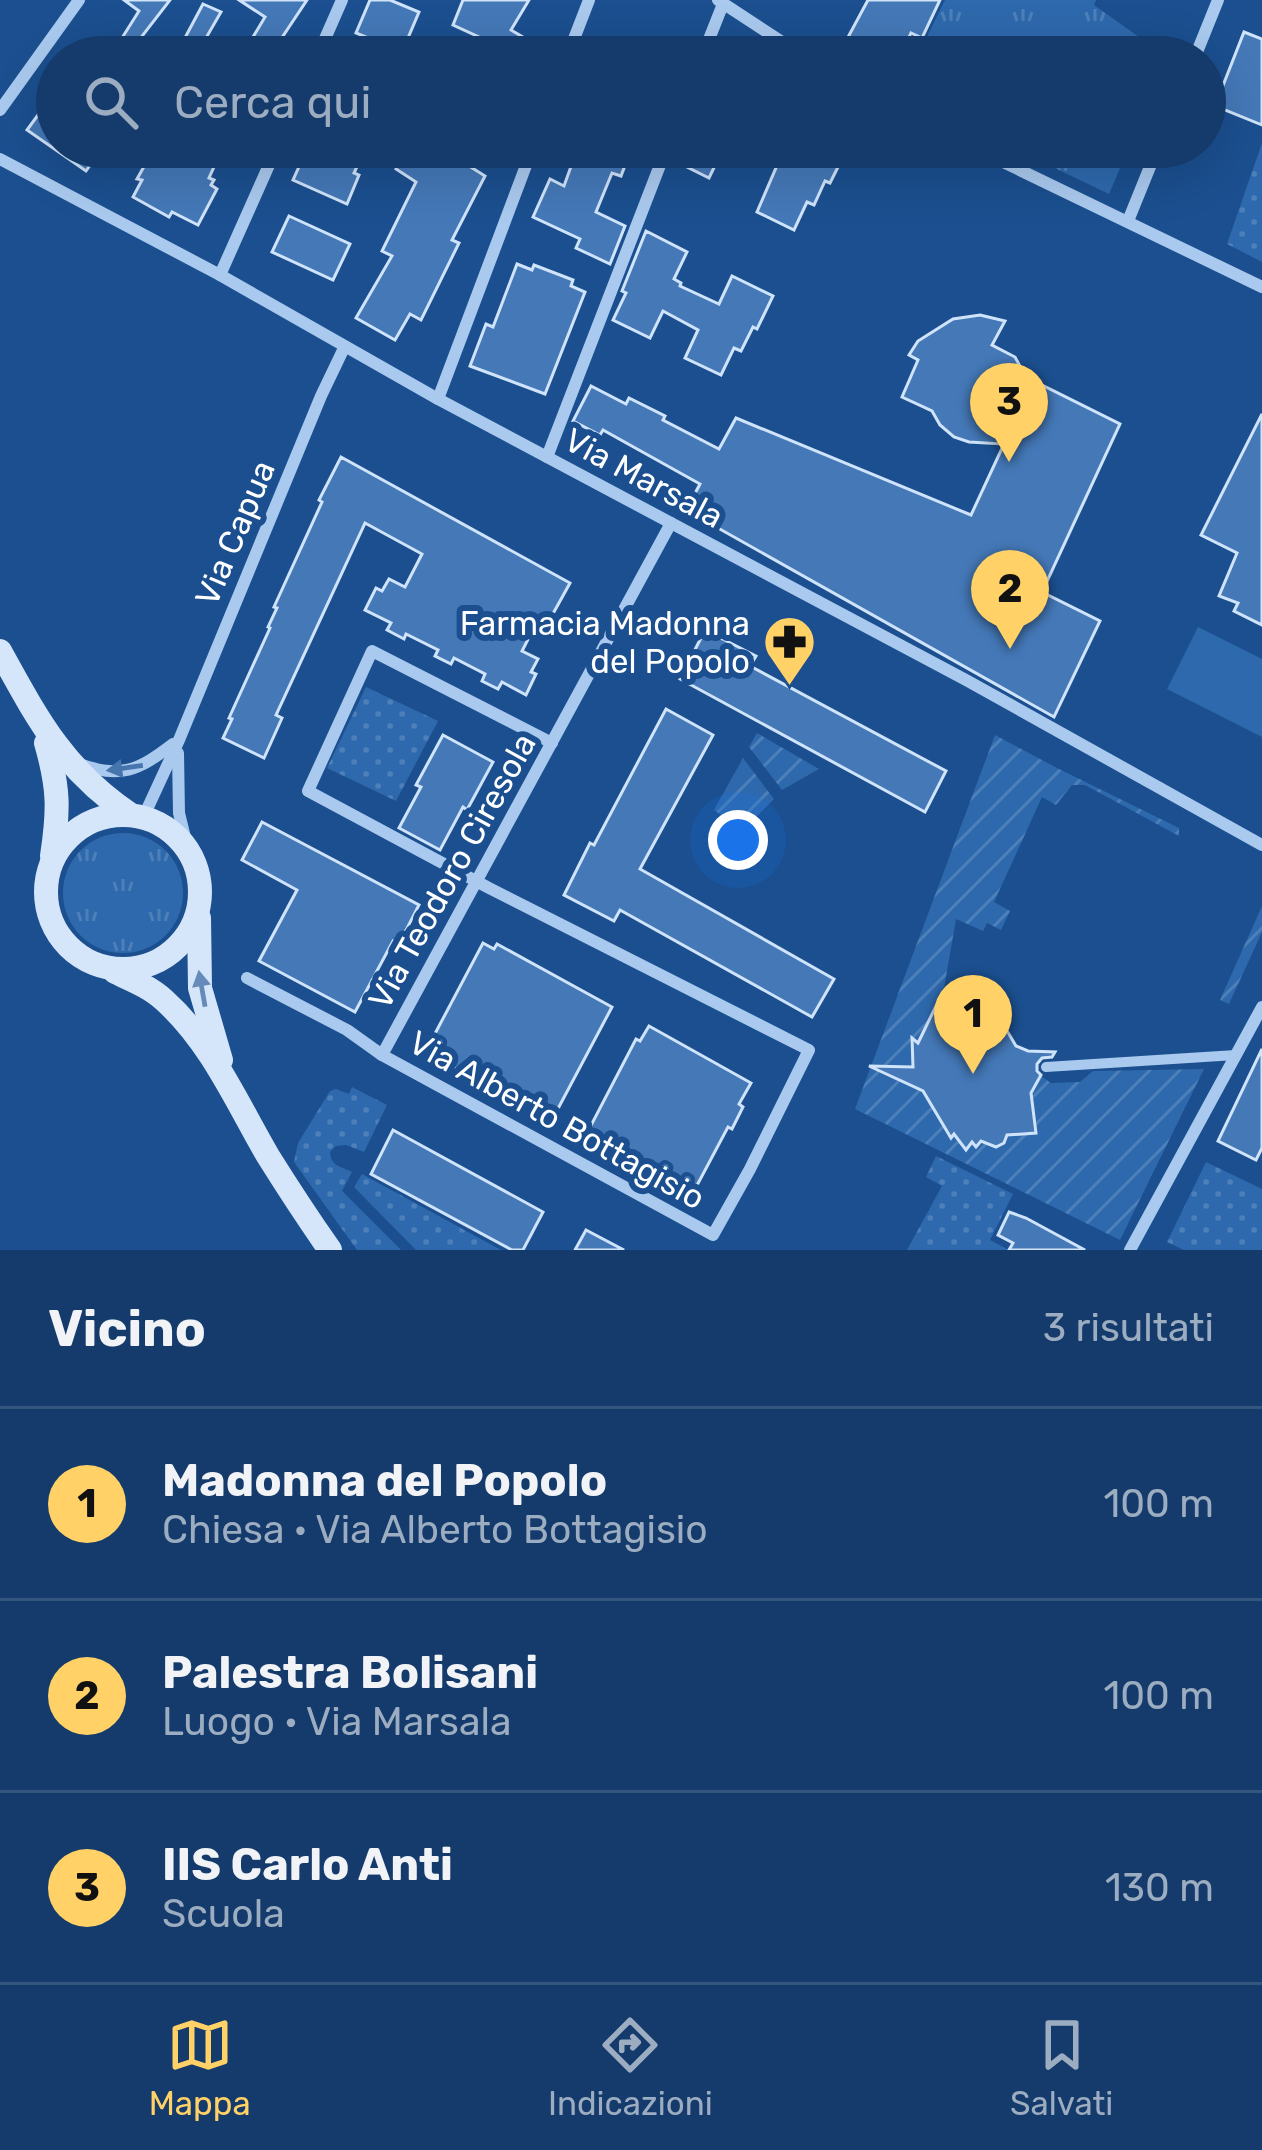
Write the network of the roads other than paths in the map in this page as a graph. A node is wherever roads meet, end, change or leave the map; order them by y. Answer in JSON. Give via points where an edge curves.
{"nodes":[{"id":1,"x":80,"y":0,"type":"edge"},
{"id":2,"x":342,"y":0,"type":"edge"},
{"id":3,"x":589,"y":0,"type":"edge"},
{"id":4,"x":1218,"y":0,"type":"edge"},
{"id":5,"x":720,"y":2,"type":"edge"},
{"id":6,"x":54,"y":36,"type":"edge"},
{"id":7,"x":326,"y":36,"type":"edge"},
{"id":8,"x":575,"y":36,"type":"edge"},
{"id":9,"x":709,"y":36,"type":"edge"},
{"id":10,"x":773,"y":36,"type":"edge"},
{"id":11,"x":1203,"y":36,"type":"edge"},
{"id":12,"x":36,"y":60,"type":"edge"},
{"id":13,"x":0,"y":110,"type":"edge"},
{"id":14,"x":0,"y":159,"type":"edge"},
{"id":15,"x":268,"y":168,"type":"edge"},
{"id":16,"x":525,"y":168,"type":"edge"},
{"id":17,"x":659,"y":168,"type":"edge"},
{"id":18,"x":1011,"y":168,"type":"edge"},
{"id":19,"x":1150,"y":168,"type":"edge"},
{"id":20,"x":1129,"y":221,"type":"junction"},
{"id":21,"x":220,"y":275,"type":"junction"},
{"id":22,"x":1262,"y":287,"type":"edge"},
{"id":23,"x":344,"y":348,"type":"junction"},
{"id":24,"x":438,"y":399,"type":"junction"},
{"id":25,"x":547,"y":457,"type":"junction"},
{"id":26,"x":670,"y":523,"type":"junction"},
{"id":27,"x":0,"y":651,"type":"edge"},
{"id":28,"x":40,"y":724,"type":"junction"},
{"id":29,"x":179,"y":740,"type":"junction"},
{"id":30,"x":553,"y":743,"type":"junction"},
{"id":31,"x":65,"y":758,"type":"junction"},
{"id":32,"x":137,"y":817,"type":"junction"},
{"id":33,"x":1262,"y":845,"type":"edge"},
{"id":34,"x":188,"y":850,"type":"junction"},
{"id":35,"x":50,"y":867,"type":"junction"},
{"id":36,"x":476,"y":882,"type":"junction"},
{"id":37,"x":200,"y":890,"type":"junction"},
{"id":38,"x":103,"y":967,"type":"junction"},
{"id":39,"x":247,"y":978,"type":"dead end"},
{"id":40,"x":1262,"y":1006,"type":"edge"},
{"id":41,"x":382,"y":1055,"type":"junction"},
{"id":42,"x":1236,"y":1055,"type":"junction"},
{"id":43,"x":1046,"y":1067,"type":"dead end"},
{"id":44,"x":229,"y":1084,"type":"junction"},
{"id":45,"x":330,"y":1250,"type":"edge"},
{"id":46,"x":1130,"y":1250,"type":"edge"}],
"edges":[{"from":1,"to":6,"type":"street"},
{"from":2,"to":7,"type":"street"},
{"from":3,"to":8,"type":"street"},
{"from":4,"to":11,"type":"street"},
{"from":5,"to":9,"type":"street"},
{"from":5,"to":10,"type":"street"},
{"from":12,"to":13,"type":"street"},
{"from":14,"to":21,"type":"street","name":"Via Marsala"},
{"from":15,"to":21,"type":"street"},
{"from":16,"to":24,"type":"street"},
{"from":17,"to":25,"type":"street"},
{"from":18,"to":20,"type":"street"},
{"from":19,"to":20,"type":"street"},
{"from":20,"to":22,"type":"street"},
{"from":21,"to":23,"type":"street","name":"Via Marsala"},
{"from":23,"to":24,"type":"street","name":"Via Marsala"},
{"from":23,"to":29,"type":"street","name":"Via Capua"},
{"from":24,"to":25,"type":"street","name":"Via Marsala"},
{"from":25,"to":26,"type":"street","name":"Via Marsala"},
{"from":26,"to":30,"type":"street","name":"Via Teodoro Ciresola"},
{"from":26,"to":33,"type":"street","name":"Via Marsala"},
{"from":27,"to":28,"type":"main road"},
{"from":28,"to":31,"type":"main road"},
{"from":28,"to":35,"type":"main road","via":[[59,806]]},
{"from":29,"to":31,"type":"street","one_way":true,"via":[[129,771]]},
{"from":29,"to":32,"type":"street","name":"Via Capua"},
{"from":29,"to":34,"type":"street","name":"Via Capua"},
{"from":30,"to":36,"type":"street","name":"Via Teodoro Ciresola"},
{"from":30,"to":36,"type":"street","via":[[372,651],[308,791]]},
{"from":31,"to":32,"type":"main road","via":[[100,795]]},
{"from":32,"to":34,"type":"main road","via":[[160,824]]},
{"from":32,"to":35,"type":"main road","via":[[92,822]]},
{"from":34,"to":37,"type":"main road"},
{"from":35,"to":38,"type":"main road","via":[[46,892],[62,939]]},
{"from":36,"to":41,"type":"street","name":"Via Teodoro Ciresola"},
{"from":36,"to":41,"type":"street","name":"Via Alberto Bottagisio","via":[[809,1050],[750,1169],[713,1235]]},
{"from":37,"to":38,"type":"main road","via":[[187,936],[170,953],[150,965]]},
{"from":44,"to":37,"type":"main road","one_way":true,"via":[[200,988]]},
{"from":38,"to":44,"type":"main road","via":[[162,998]]},
{"from":39,"to":41,"type":"street","name":"Via Alberto Bottagisio"},
{"from":40,"to":42,"type":"street"},
{"from":42,"to":43,"type":"street"},
{"from":42,"to":46,"type":"street"},
{"from":44,"to":45,"type":"main road"}]}
